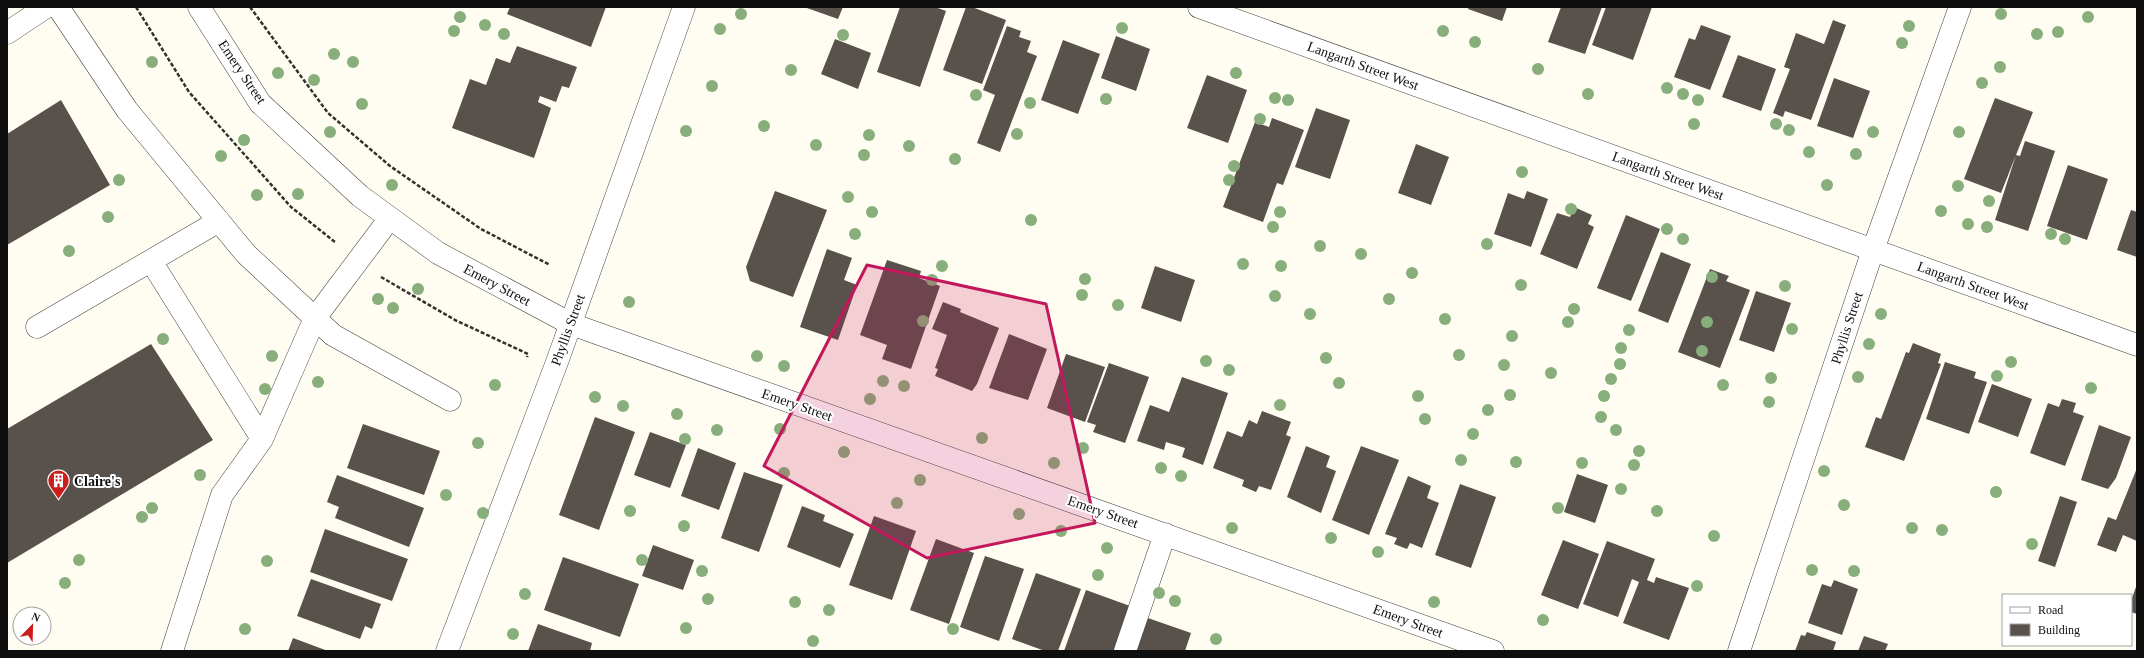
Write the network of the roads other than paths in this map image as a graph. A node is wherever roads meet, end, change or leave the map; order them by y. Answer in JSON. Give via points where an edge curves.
{"nodes":[{"id":1,"x":46,"y":7,"type":"edge"},
{"id":2,"x":58,"y":7,"type":"edge"},
{"id":3,"x":199,"y":7,"type":"edge"},
{"id":4,"x":684,"y":7,"type":"edge"},
{"id":5,"x":1199,"y":7,"type":"edge"},
{"id":6,"x":1960,"y":7,"type":"edge"},
{"id":7,"x":22,"y":14,"type":"edge"},
{"id":8,"x":7,"y":32,"type":"edge"},
{"id":9,"x":390,"y":218,"type":"junction"},
{"id":10,"x":219,"y":221,"type":"junction"},
{"id":11,"x":1873,"y":250,"type":"junction"},
{"id":12,"x":151,"y":260,"type":"junction"},
{"id":13,"x":315,"y":318,"type":"junction"},
{"id":14,"x":570,"y":324,"type":"junction"},
{"id":15,"x":38,"y":327,"type":"dead end"},
{"id":16,"x":2137,"y":345,"type":"edge"},
{"id":17,"x":450,"y":400,"type":"dead end"},
{"id":18,"x":262,"y":439,"type":"junction"},
{"id":19,"x":1165,"y":534,"type":"junction"},
{"id":20,"x":172,"y":651,"type":"edge"},
{"id":21,"x":448,"y":651,"type":"edge"},
{"id":22,"x":1126,"y":651,"type":"edge"},
{"id":23,"x":1493,"y":651,"type":"edge"},
{"id":24,"x":1739,"y":651,"type":"edge"}],
"edges":[{"from":1,"to":7,"type":"street"},
{"from":2,"to":10,"type":"street","via":[[127,110]]},
{"from":3,"to":9,"type":"street","name":"Emery Street","via":[[260,102],[360,196]]},
{"from":4,"to":14,"type":"street","name":"Phyllis Street"},
{"from":5,"to":11,"type":"street","name":"Langarth Street West"},
{"from":6,"to":11,"type":"street","name":"Phyllis Street"},
{"from":7,"to":8,"type":"street"},
{"from":9,"to":13,"type":"street"},
{"from":9,"to":14,"type":"street","name":"Emery Street","via":[[438,253]]},
{"from":10,"to":12,"type":"street"},
{"from":10,"to":13,"type":"street","via":[[246,254]]},
{"from":11,"to":16,"type":"street","name":"Langarth Street West"},
{"from":11,"to":24,"type":"street","name":"Phyllis Street"},
{"from":12,"to":15,"type":"street"},
{"from":12,"to":18,"type":"street"},
{"from":13,"to":17,"type":"street","via":[[333,335]]},
{"from":13,"to":18,"type":"street"},
{"from":14,"to":19,"type":"street","name":"Emery Street"},
{"from":14,"to":21,"type":"street","name":"Phyllis Street"},
{"from":18,"to":20,"type":"street","via":[[222,496]]},
{"from":19,"to":22,"type":"street"},
{"from":19,"to":23,"type":"street","name":"Emery Street"}]}
